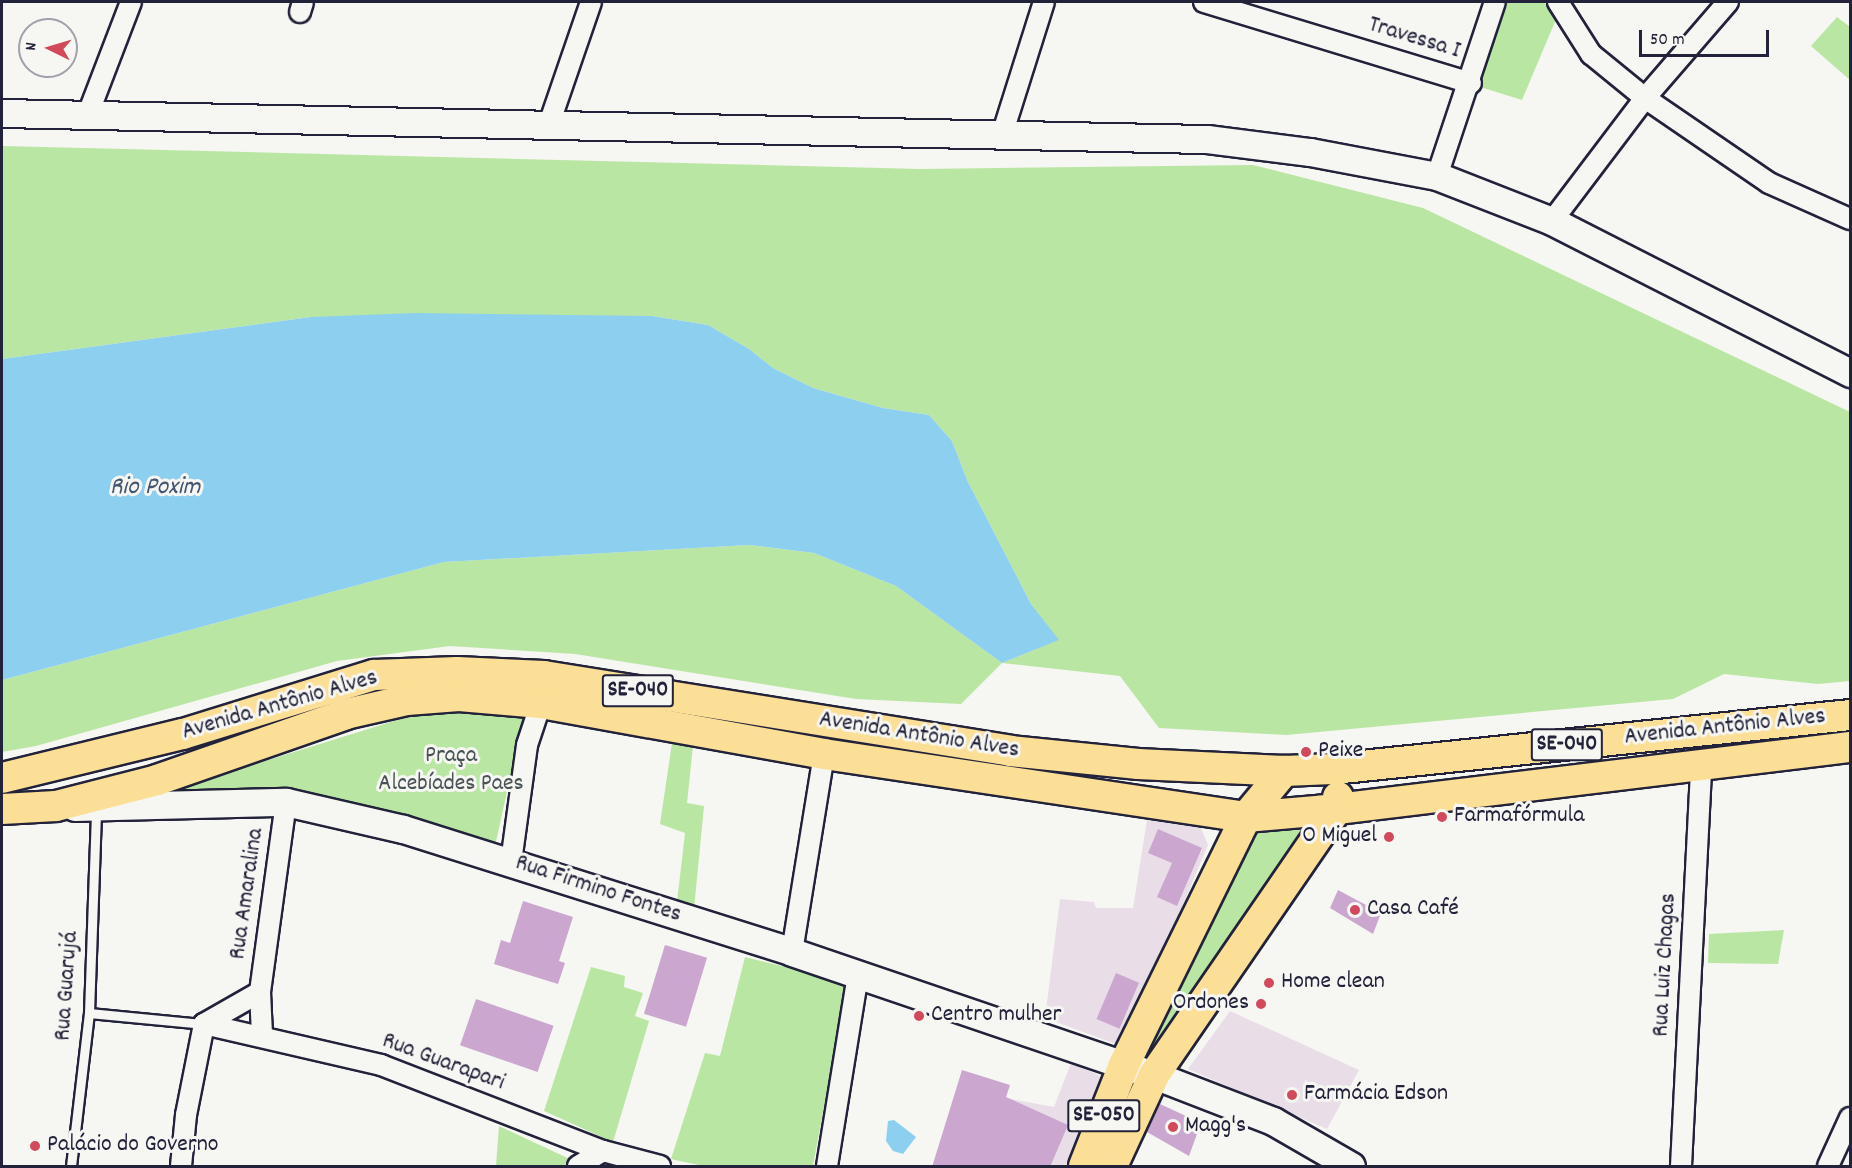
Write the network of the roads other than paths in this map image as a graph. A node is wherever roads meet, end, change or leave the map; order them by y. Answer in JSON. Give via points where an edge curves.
{"nodes":[{"id":1,"x":131,"y":2,"type":"edge"},
{"id":2,"x":591,"y":2,"type":"edge"},
{"id":3,"x":1044,"y":2,"type":"edge"},
{"id":4,"x":1204,"y":2,"type":"edge"},
{"id":5,"x":1495,"y":2,"type":"edge"},
{"id":6,"x":1558,"y":2,"type":"edge"},
{"id":7,"x":1728,"y":2,"type":"edge"},
{"id":8,"x":1471,"y":83,"type":"junction"},
{"id":9,"x":1645,"y":98,"type":"junction"},
{"id":10,"x":2,"y":113,"type":"edge"},
{"id":11,"x":88,"y":114,"type":"junction"},
{"id":12,"x":548,"y":127,"type":"junction"},
{"id":13,"x":1002,"y":135,"type":"junction"},
{"id":14,"x":1437,"y":176,"type":"junction"},
{"id":15,"x":1851,"y":219,"type":"edge"},
{"id":16,"x":1552,"y":221,"type":"junction"},
{"id":17,"x":1851,"y":373,"type":"edge"},
{"id":18,"x":541,"y":703,"type":"junction"},
{"id":19,"x":1851,"y":715,"type":"edge"},
{"id":20,"x":1851,"y":747,"type":"edge"},
{"id":21,"x":824,"y":754,"type":"junction"},
{"id":22,"x":1701,"y":765,"type":"junction"},
{"id":23,"x":1327,"y":770,"type":"junction"},
{"id":24,"x":1284,"y":771,"type":"junction"},
{"id":25,"x":2,"y":778,"type":"edge"},
{"id":26,"x":286,"y":802,"type":"junction"},
{"id":27,"x":56,"y":806,"type":"junction"},
{"id":28,"x":96,"y":807,"type":"junction"},
{"id":29,"x":2,"y":809,"type":"edge"},
{"id":30,"x":1337,"y":809,"type":"junction"},
{"id":31,"x":1246,"y":817,"type":"junction"},
{"id":32,"x":511,"y":862,"type":"junction"},
{"id":33,"x":792,"y":952,"type":"junction"},
{"id":34,"x":858,"y":974,"type":"junction"},
{"id":35,"x":260,"y":993,"type":"junction"},
{"id":36,"x":89,"y":1013,"type":"junction"},
{"id":37,"x":204,"y":1024,"type":"junction"},
{"id":38,"x":262,"y":1035,"type":"junction"},
{"id":39,"x":1124,"y":1065,"type":"junction"},
{"id":40,"x":1154,"y":1075,"type":"junction"},
{"id":41,"x":1851,"y":1118,"type":"edge"},
{"id":42,"x":603,"y":1151,"type":"junction"},
{"id":43,"x":71,"y":1167,"type":"edge"},
{"id":44,"x":181,"y":1167,"type":"edge"},
{"id":45,"x":578,"y":1167,"type":"edge"},
{"id":46,"x":660,"y":1167,"type":"edge"},
{"id":47,"x":826,"y":1167,"type":"edge"},
{"id":48,"x":1084,"y":1167,"type":"edge"},
{"id":49,"x":1112,"y":1167,"type":"edge"},
{"id":50,"x":1351,"y":1167,"type":"edge"},
{"id":51,"x":1681,"y":1167,"type":"edge"},
{"id":52,"x":1827,"y":1167,"type":"edge"}],
"edges":[{"from":1,"to":11,"type":"street"},
{"from":2,"to":12,"type":"street"},
{"from":3,"to":13,"type":"street"},
{"from":4,"to":8,"type":"street","name":"Travessa I"},
{"from":5,"to":8,"type":"street"},
{"from":6,"to":9,"type":"street","via":[[1591,54]]},
{"from":7,"to":9,"type":"street"},
{"from":8,"to":14,"type":"street"},
{"from":9,"to":15,"type":"street","via":[[1769,183]]},
{"from":9,"to":16,"type":"street"},
{"from":10,"to":11,"type":"street"},
{"from":11,"to":12,"type":"street"},
{"from":12,"to":13,"type":"street"},
{"from":13,"to":14,"type":"street","via":[[1207,139],[1310,152]]},
{"from":14,"to":16,"type":"street"},
{"from":16,"to":17,"type":"street"},
{"from":18,"to":21,"type":"main road","name":"Avenida Antônio Alves","number":"SE-040"},
{"from":18,"to":27,"type":"main road","name":"Avenida Antônio Alves","number":"SE-040","via":[[459,696],[407,700],[346,714],[157,780]]},
{"from":18,"to":32,"type":"street","via":[[527,745]]},
{"from":19,"to":23,"type":"main road","name":"Avenida Antônio Alves","number":"SE-040"},
{"from":20,"to":22,"type":"main road","name":"Avenida Antônio Alves","number":"SE-040"},
{"from":21,"to":31,"type":"main road","name":"Avenida Antônio Alves","number":"SE-040"},
{"from":21,"to":33,"type":"street"},
{"from":22,"to":30,"type":"main road","name":"Avenida Antônio Alves","number":"SE-040"},
{"from":22,"to":51,"type":"street","name":"Rua Luiz Chagas"},
{"from":23,"to":24,"type":"main road","name":"Avenida Antônio Alves","number":"SE-040"},
{"from":23,"to":30,"type":"main road","via":[[1336,786]]},
{"from":24,"to":25,"type":"main road","name":"Avenida Antônio Alves","number":"SE-040","via":[[1138,764],[1010,751],[544,676],[457,672],[375,675],[172,737]]},
{"from":24,"to":31,"type":"main road"},
{"from":26,"to":28,"type":"street","name":"Rua Firmino Fontes"},
{"from":26,"to":32,"type":"street","name":"Rua Firmino Fontes","via":[[404,829]]},
{"from":26,"to":35,"type":"street","name":"Rua Amaralina"},
{"from":27,"to":28,"type":"street","name":"Rua Firmino Fontes"},
{"from":27,"to":29,"type":"main road","number":"SE-040"},
{"from":28,"to":36,"type":"lane","name":"Rua Guarujá"},
{"from":30,"to":31,"type":"main road","name":"Avenida Antônio Alves","number":"SE-040"},
{"from":30,"to":40,"type":"main road"},
{"from":31,"to":39,"type":"main road"},
{"from":32,"to":33,"type":"street","name":"Rua Firmino Fontes"},
{"from":33,"to":34,"type":"street","name":"Rua Firmino Fontes"},
{"from":34,"to":39,"type":"street","name":"Rua Firmino Fontes"},
{"from":34,"to":47,"type":"street"},
{"from":35,"to":37,"type":"street","name":"Rua Amaralina"},
{"from":35,"to":38,"type":"street","name":"Rua Amaralina"},
{"from":36,"to":37,"type":"lane"},
{"from":36,"to":43,"type":"lane","name":"Rua Guarujá"},
{"from":37,"to":38,"type":"street","name":"Rua Guarapari"},
{"from":37,"to":44,"type":"street","via":[[186,1115]]},
{"from":38,"to":42,"type":"street","name":"Rua Guarapari","via":[[381,1065]]},
{"from":39,"to":40,"type":"street","name":"Rua Firmino Fontes"},
{"from":39,"to":48,"type":"main road","number":"SE-050"},
{"from":40,"to":49,"type":"main road"},
{"from":40,"to":50,"type":"street","name":"Rua Firmino Fontes","via":[[1273,1121]]},
{"from":41,"to":52,"type":"street"},
{"from":42,"to":45,"type":"street"},
{"from":42,"to":46,"type":"street","name":"Rua Guarapari"}]}
